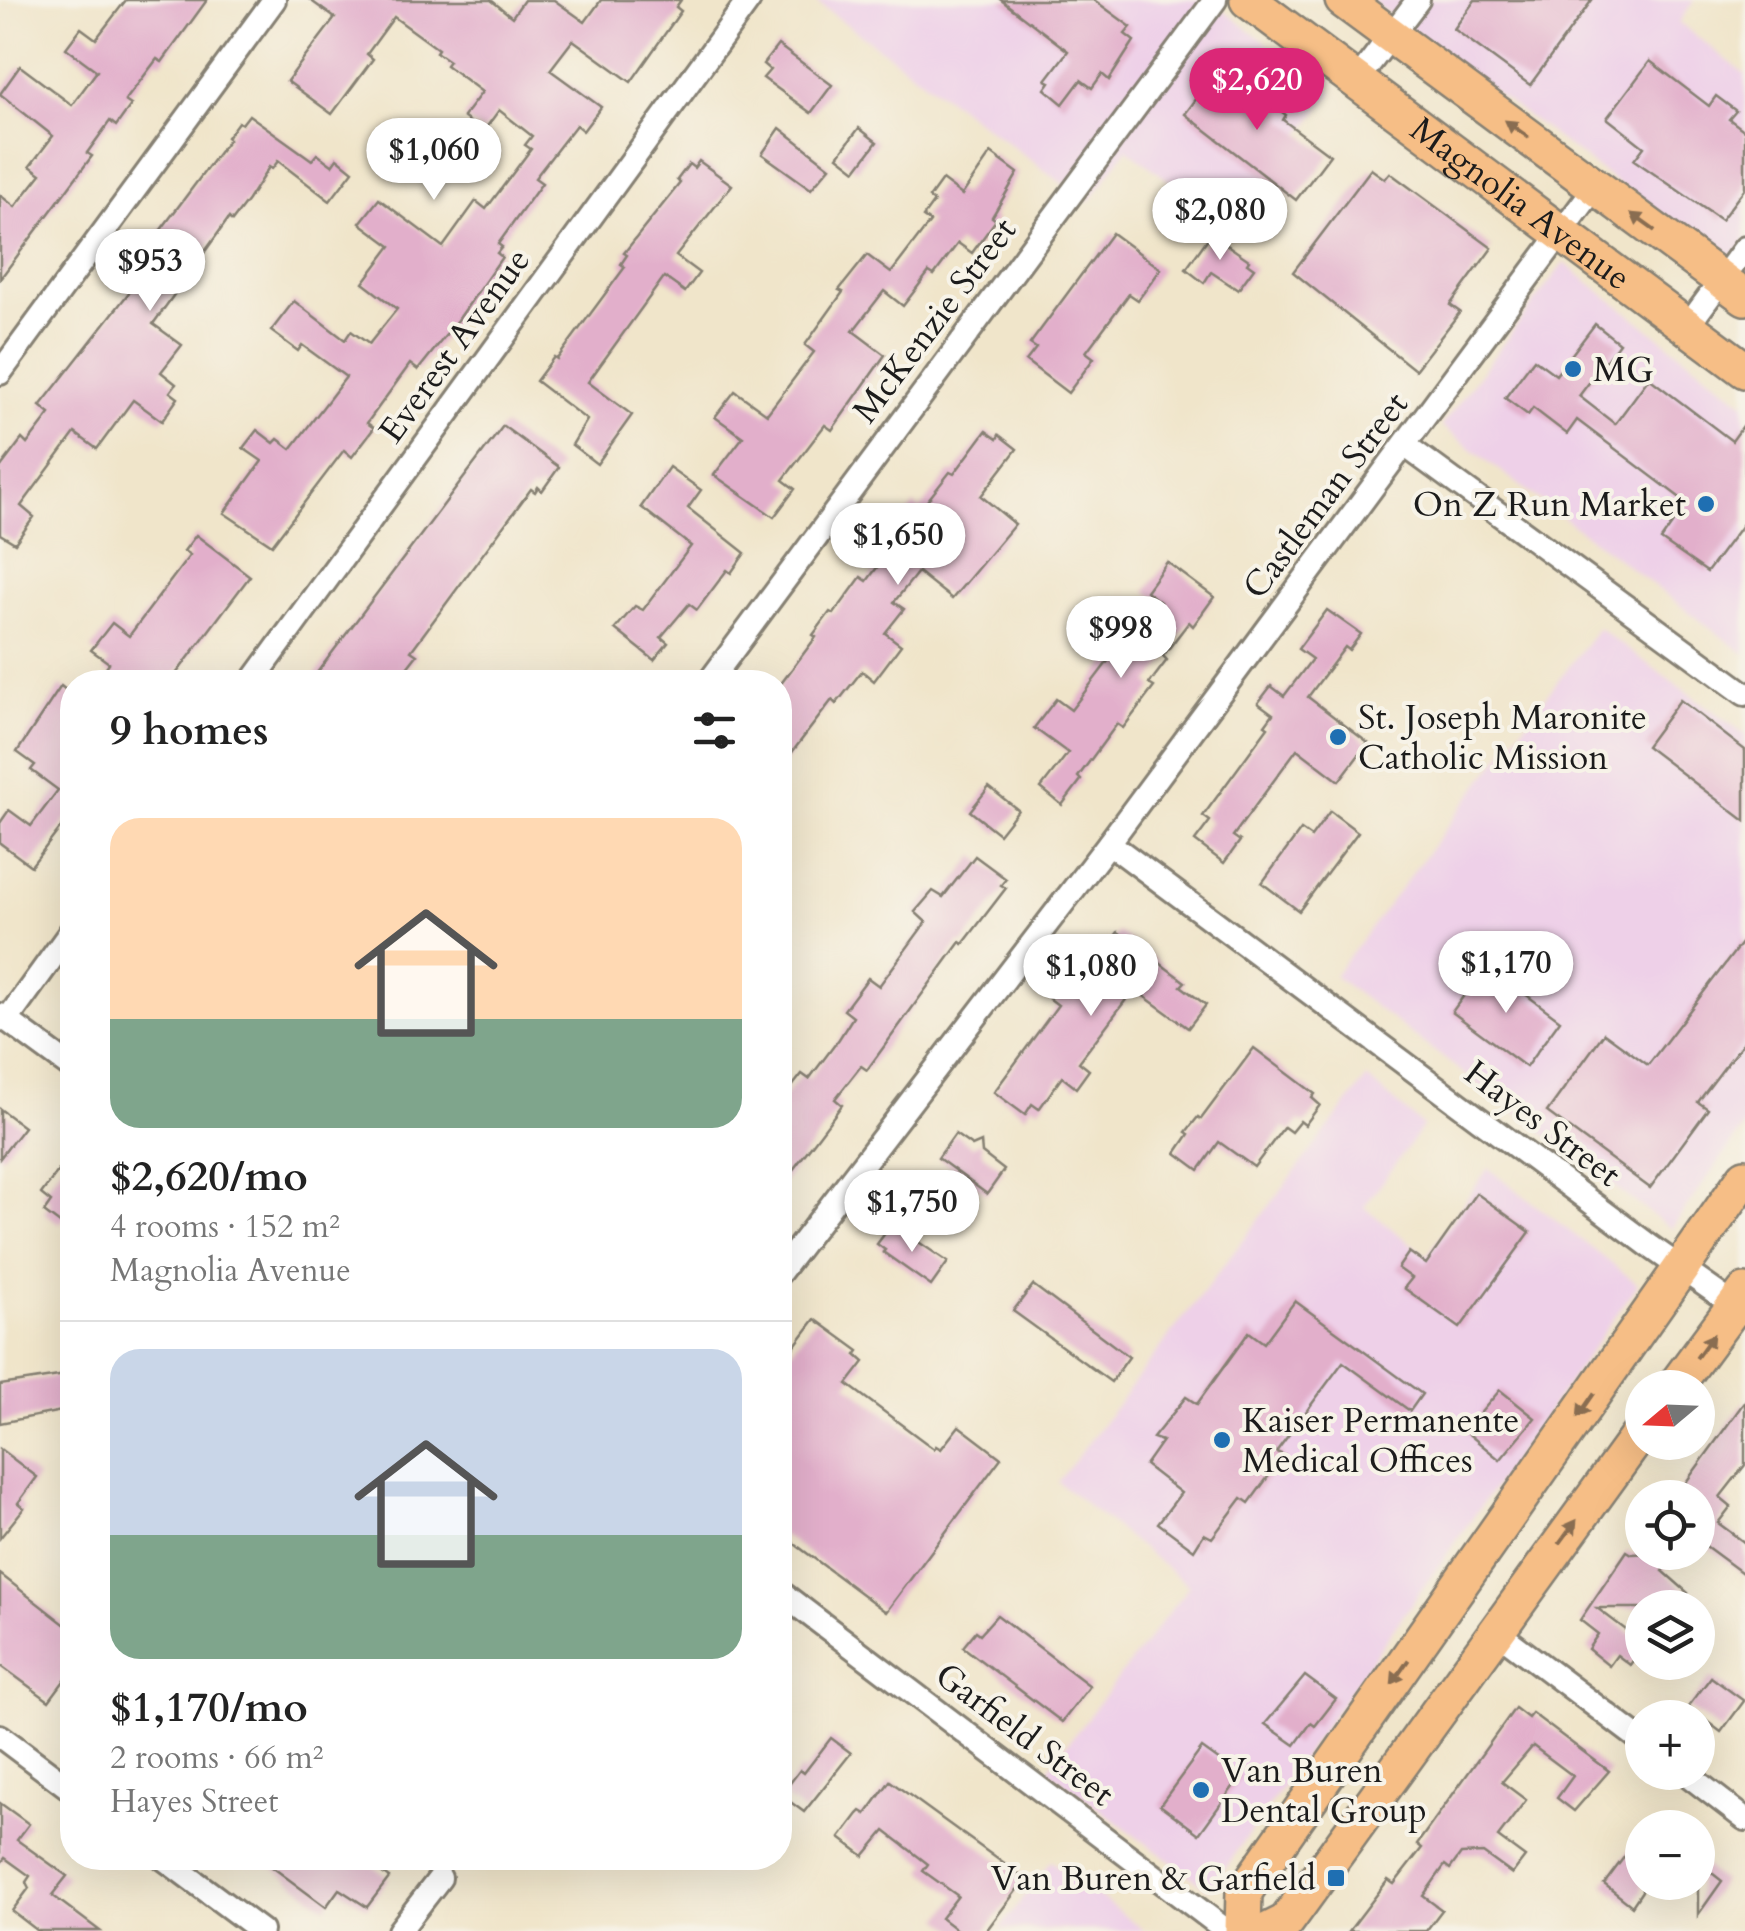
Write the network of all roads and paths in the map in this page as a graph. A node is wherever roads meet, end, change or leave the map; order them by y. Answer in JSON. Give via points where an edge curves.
{"nodes":[{"id":1,"x":274,"y":0,"type":"edge"},
{"id":2,"x":748,"y":0,"type":"edge"},
{"id":3,"x":1215,"y":0,"type":"edge"},
{"id":4,"x":1248,"y":0,"type":"edge"},
{"id":5,"x":1342,"y":0,"type":"edge"},
{"id":6,"x":1418,"y":0,"type":"edge"},
{"id":7,"x":1389,"y":36,"type":"junction"},
{"id":8,"x":1357,"y":80,"type":"junction"},
{"id":9,"x":1595,"y":187,"type":"junction"},
{"id":10,"x":1560,"y":234,"type":"junction"},
{"id":11,"x":1745,"y":248,"type":"edge"},
{"id":12,"x":1733,"y":288,"type":"edge"},
{"id":13,"x":1687,"y":327,"type":"junction"},
{"id":14,"x":1745,"y":370,"type":"edge"},
{"id":15,"x":0,"y":374,"type":"edge"},
{"id":16,"x":1406,"y":446,"type":"junction"},
{"id":17,"x":261,"y":670,"type":"edge"},
{"id":18,"x":718,"y":670,"type":"edge"},
{"id":19,"x":1745,"y":694,"type":"edge"},
{"id":20,"x":1109,"y":843,"type":"junction"},
{"id":21,"x":60,"y":945,"type":"edge"},
{"id":22,"x":3,"y":1018,"type":"edge"},
{"id":23,"x":60,"y":1059,"type":"edge"},
{"id":24,"x":1745,"y":1178,"type":"edge"},
{"id":25,"x":792,"y":1256,"type":"edge"},
{"id":26,"x":1680,"y":1267,"type":"junction"},
{"id":27,"x":1742,"y":1303,"type":"edge"},
{"id":28,"x":1688,"y":1370,"type":"edge"},
{"id":29,"x":1625,"y":1454,"type":"edge"},
{"id":30,"x":1500,"y":1530,"type":"junction"},
{"id":31,"x":792,"y":1601,"type":"edge"},
{"id":32,"x":1496,"y":1631,"type":"junction"},
{"id":33,"x":1625,"y":1729,"type":"edge"},
{"id":34,"x":0,"y":1736,"type":"edge"},
{"id":35,"x":1402,"y":1761,"type":"junction"},
{"id":36,"x":60,"y":1781,"type":"edge"},
{"id":37,"x":1707,"y":1790,"type":"edge"},
{"id":38,"x":1745,"y":1819,"type":"edge"},
{"id":39,"x":179,"y":1870,"type":"edge"},
{"id":40,"x":440,"y":1878,"type":"dead end"},
{"id":41,"x":261,"y":1931,"type":"edge"},
{"id":42,"x":399,"y":1931,"type":"edge"},
{"id":43,"x":1227,"y":1931,"type":"edge"},
{"id":44,"x":1243,"y":1931,"type":"edge"},
{"id":45,"x":1268,"y":1931,"type":"edge"}],
"edges":[{"from":1,"to":15,"type":"street"},
{"from":2,"to":17,"type":"street","name":"Everest Avenue"},
{"from":3,"to":18,"type":"street","name":"McKenzie Street"},
{"from":4,"to":8,"type":"main road","name":"Magnolia Avenue"},
{"from":5,"to":7,"type":"main road","name":"Magnolia Avenue"},
{"from":6,"to":7,"type":"street"},
{"from":7,"to":8,"type":"street"},
{"from":9,"to":7,"type":"main road","name":"Magnolia Avenue","one_way":true},
{"from":8,"to":10,"type":"main road","name":"Magnolia Avenue"},
{"from":9,"to":10,"type":"street","name":"Castleman Street"},
{"from":12,"to":9,"type":"main road","name":"Magnolia Avenue","one_way":true},
{"from":10,"to":13,"type":"main road","name":"Magnolia Avenue"},
{"from":10,"to":16,"type":"street","name":"Castleman Street"},
{"from":11,"to":12,"type":"street"},
{"from":12,"to":13,"type":"street"},
{"from":13,"to":14,"type":"main road","name":"Magnolia Avenue"},
{"from":16,"to":19,"type":"street"},
{"from":16,"to":20,"type":"street","name":"Castleman Street"},
{"from":20,"to":25,"type":"street","name":"Castleman Street"},
{"from":20,"to":26,"type":"street","name":"Hayes Street"},
{"from":21,"to":22,"type":"street"},
{"from":22,"to":23,"type":"street"},
{"from":24,"to":26,"type":"main road"},
{"from":26,"to":27,"type":"street","name":"Hayes Street"},
{"from":26,"to":30,"type":"main road","one_way":true},
{"from":28,"to":27,"type":"main road","one_way":true},
{"from":32,"to":29,"type":"main road","one_way":true},
{"from":30,"to":35,"type":"main road","via":[[1518,1548],[1516,1570],[1432,1681]]},
{"from":30,"to":44,"type":"main road","one_way":true,"via":[[1244,1892]]},
{"from":31,"to":43,"type":"street","name":"Garfield Street"},
{"from":32,"to":33,"type":"street"},
{"from":32,"to":35,"type":"main road"},
{"from":34,"to":36,"type":"street"},
{"from":35,"to":45,"type":"main road","via":[[1286,1922]]},
{"from":37,"to":38,"type":"street"},
{"from":39,"to":41,"type":"street"},
{"from":40,"to":42,"type":"street"}]}
